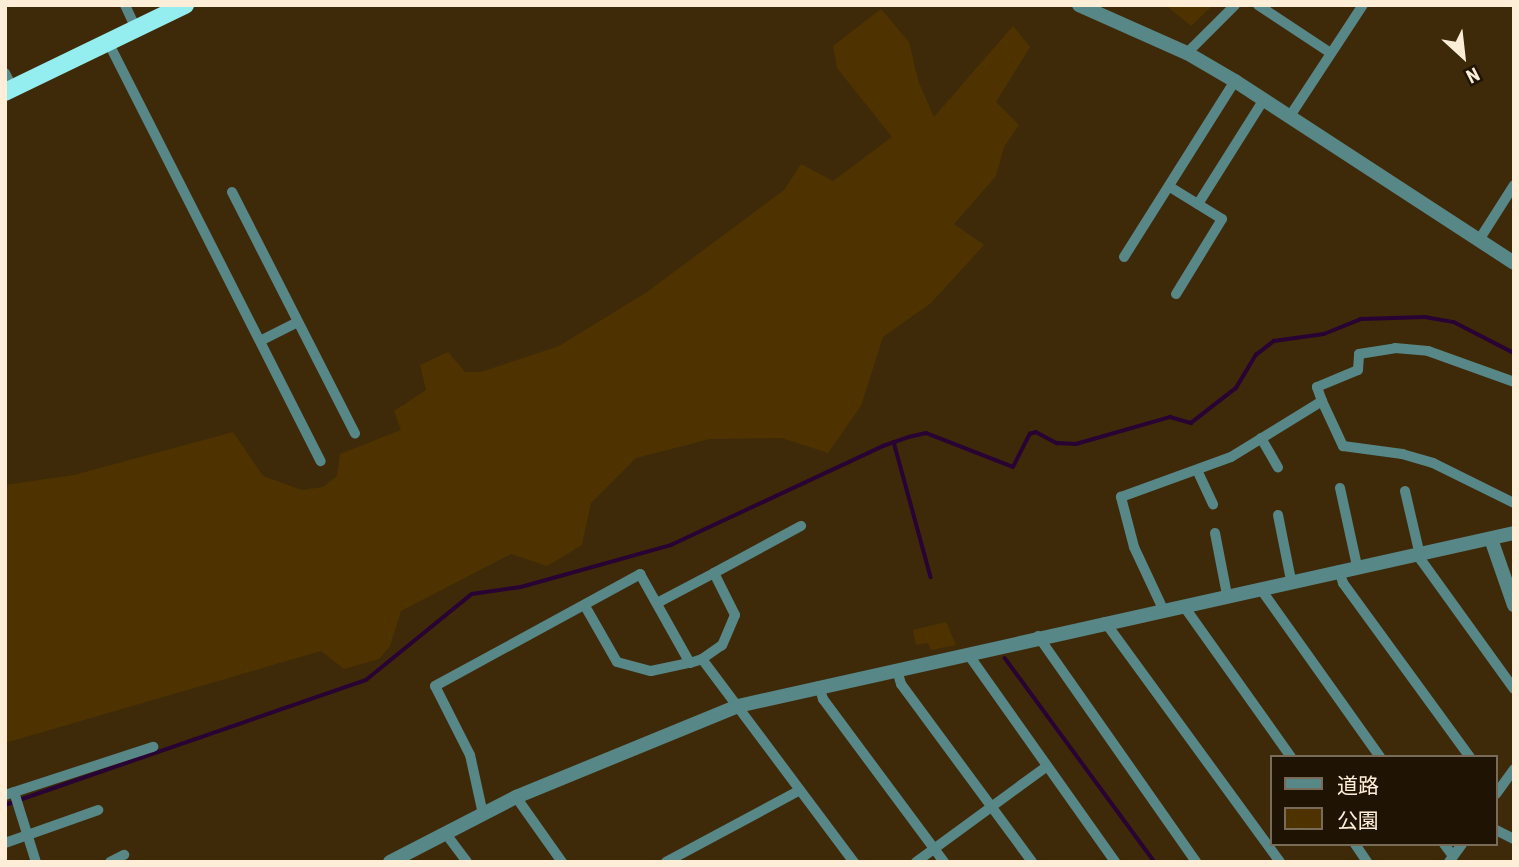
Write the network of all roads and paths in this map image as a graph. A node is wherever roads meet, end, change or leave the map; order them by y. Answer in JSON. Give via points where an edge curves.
{"nodes":[{"id":1,"x":125,"y":5,"type":"edge"},
{"id":2,"x":186,"y":5,"type":"edge"},
{"id":3,"x":1079,"y":5,"type":"edge"},
{"id":4,"x":1235,"y":5,"type":"edge"},
{"id":5,"x":1258,"y":5,"type":"edge"},
{"id":6,"x":1363,"y":5,"type":"edge"},
{"id":7,"x":136,"y":29,"type":"junction"},
{"id":8,"x":108,"y":42,"type":"junction"},
{"id":9,"x":1329,"y":52,"type":"junction"},
{"id":10,"x":1187,"y":53,"type":"junction"},
{"id":11,"x":1235,"y":82,"type":"junction"},
{"id":12,"x":8,"y":85,"type":"edge"},
{"id":13,"x":1264,"y":99,"type":"junction"},
{"id":14,"x":1290,"y":116,"type":"junction"},
{"id":15,"x":1514,"y":185,"type":"edge"},
{"id":16,"x":1170,"y":187,"type":"junction"},
{"id":17,"x":232,"y":192,"type":"dead end"},
{"id":18,"x":1198,"y":204,"type":"junction"},
{"id":19,"x":1479,"y":240,"type":"junction"},
{"id":20,"x":1124,"y":257,"type":"dead end"},
{"id":21,"x":1514,"y":263,"type":"edge"},
{"id":22,"x":1176,"y":294,"type":"dead end"},
{"id":23,"x":298,"y":321,"type":"junction"},
{"id":24,"x":262,"y":340,"type":"junction"},
{"id":25,"x":1514,"y":382,"type":"edge"},
{"id":26,"x":1322,"y":401,"type":"junction"},
{"id":27,"x":355,"y":433,"type":"dead end"},
{"id":28,"x":1261,"y":438,"type":"junction"},
{"id":29,"x":321,"y":461,"type":"dead end"},
{"id":30,"x":1278,"y":468,"type":"dead end"},
{"id":31,"x":1197,"y":470,"type":"junction"},
{"id":32,"x":1340,"y":488,"type":"dead end"},
{"id":33,"x":1405,"y":491,"type":"dead end"},
{"id":34,"x":1514,"y":503,"type":"edge"},
{"id":35,"x":1213,"y":504,"type":"dead end"},
{"id":36,"x":1278,"y":515,"type":"dead end"},
{"id":37,"x":801,"y":526,"type":"dead end"},
{"id":38,"x":1215,"y":533,"type":"dead end"},
{"id":39,"x":1514,"y":533,"type":"edge"},
{"id":40,"x":1491,"y":539,"type":"junction"},
{"id":41,"x":1419,"y":552,"type":"junction"},
{"id":42,"x":1357,"y":566,"type":"junction"},
{"id":43,"x":1339,"y":570,"type":"junction"},
{"id":44,"x":714,"y":573,"type":"junction"},
{"id":45,"x":1291,"y":580,"type":"junction"},
{"id":46,"x":1260,"y":588,"type":"junction"},
{"id":47,"x":1227,"y":595,"type":"junction"},
{"id":48,"x":659,"y":602,"type":"junction"},
{"id":49,"x":1183,"y":605,"type":"junction"},
{"id":50,"x":1514,"y":605,"type":"edge"},
{"id":51,"x":585,"y":606,"type":"junction"},
{"id":52,"x":1163,"y":609,"type":"junction"},
{"id":53,"x":1105,"y":622,"type":"junction"},
{"id":54,"x":1038,"y":636,"type":"junction"},
{"id":55,"x":968,"y":654,"type":"junction"},
{"id":56,"x":702,"y":659,"type":"junction"},
{"id":57,"x":690,"y":663,"type":"junction"},
{"id":58,"x":897,"y":670,"type":"junction"},
{"id":59,"x":819,"y":686,"type":"junction"},
{"id":60,"x":1514,"y":688,"type":"edge"},
{"id":61,"x":738,"y":706,"type":"junction"},
{"id":62,"x":153,"y":747,"type":"dead end"},
{"id":63,"x":1290,"y":755,"type":"edge"},
{"id":64,"x":1379,"y":755,"type":"edge"},
{"id":65,"x":1469,"y":755,"type":"edge"},
{"id":66,"x":1046,"y":767,"type":"junction"},
{"id":67,"x":1514,"y":769,"type":"edge"},
{"id":68,"x":800,"y":790,"type":"junction"},
{"id":69,"x":1498,"y":790,"type":"edge"},
{"id":70,"x":516,"y":797,"type":"junction"},
{"id":71,"x":13,"y":798,"type":"edge"},
{"id":72,"x":992,"y":807,"type":"junction"},
{"id":73,"x":98,"y":810,"type":"dead end"},
{"id":74,"x":483,"y":814,"type":"junction"},
{"id":75,"x":1498,"y":831,"type":"edge"},
{"id":76,"x":446,"y":834,"type":"junction"},
{"id":77,"x":27,"y":835,"type":"junction"},
{"id":78,"x":1514,"y":839,"type":"edge"},
{"id":79,"x":5,"y":843,"type":"edge"},
{"id":80,"x":1355,"y":846,"type":"edge"},
{"id":81,"x":934,"y":849,"type":"junction"},
{"id":82,"x":124,"y":855,"type":"dead end"},
{"id":83,"x":36,"y":862,"type":"edge"},
{"id":84,"x":110,"y":862,"type":"edge"},
{"id":85,"x":390,"y":862,"type":"edge"},
{"id":86,"x":467,"y":862,"type":"edge"},
{"id":87,"x":562,"y":862,"type":"edge"},
{"id":88,"x":666,"y":862,"type":"edge"},
{"id":89,"x":854,"y":862,"type":"edge"},
{"id":90,"x":916,"y":862,"type":"edge"},
{"id":91,"x":944,"y":862,"type":"edge"},
{"id":92,"x":1032,"y":862,"type":"edge"},
{"id":93,"x":1115,"y":862,"type":"edge"},
{"id":94,"x":1196,"y":862,"type":"edge"},
{"id":95,"x":1280,"y":862,"type":"edge"},
{"id":96,"x":1367,"y":862,"type":"edge"}],
"edges":[{"from":1,"to":7,"type":"street"},
{"from":2,"to":7,"type":"highway"},
{"from":3,"to":10,"type":"street"},
{"from":4,"to":10,"type":"street"},
{"from":5,"to":9,"type":"street"},
{"from":6,"to":9,"type":"street"},
{"from":7,"to":8,"type":"highway"},
{"from":8,"to":12,"type":"highway"},
{"from":8,"to":24,"type":"street"},
{"from":9,"to":14,"type":"street"},
{"from":10,"to":11,"type":"street"},
{"from":11,"to":13,"type":"street"},
{"from":11,"to":16,"type":"street"},
{"from":13,"to":14,"type":"street"},
{"from":13,"to":18,"type":"street"},
{"from":14,"to":19,"type":"street"},
{"from":15,"to":19,"type":"street"},
{"from":16,"to":18,"type":"street"},
{"from":16,"to":20,"type":"street"},
{"from":17,"to":23,"type":"street"},
{"from":18,"to":22,"type":"street","via":[[1222,219]]},
{"from":19,"to":21,"type":"street"},
{"from":23,"to":24,"type":"street"},
{"from":23,"to":27,"type":"street"},
{"from":24,"to":29,"type":"street"},
{"from":25,"to":26,"type":"street","via":[[1428,351],[1395,348],[1359,354],[1358,370],[1317,387]]},
{"from":26,"to":28,"type":"street"},
{"from":26,"to":34,"type":"street","via":[[1343,446],[1433,463]]},
{"from":28,"to":30,"type":"street"},
{"from":28,"to":31,"type":"street","via":[[1231,457]]},
{"from":31,"to":35,"type":"street"},
{"from":31,"to":52,"type":"street","via":[[1121,496],[1133,547]]},
{"from":32,"to":42,"type":"street"},
{"from":33,"to":41,"type":"street"},
{"from":36,"to":45,"type":"street"},
{"from":37,"to":44,"type":"street"},
{"from":38,"to":47,"type":"street"},
{"from":39,"to":40,"type":"street"},
{"from":40,"to":41,"type":"street"},
{"from":40,"to":50,"type":"street"},
{"from":41,"to":42,"type":"street"},
{"from":41,"to":60,"type":"street"},
{"from":42,"to":43,"type":"street"},
{"from":43,"to":45,"type":"street"},
{"from":43,"to":65,"type":"street","via":[[1343,583]]},
{"from":44,"to":48,"type":"street"},
{"from":44,"to":56,"type":"street","via":[[735,615],[722,645]]},
{"from":45,"to":46,"type":"street"},
{"from":46,"to":47,"type":"street"},
{"from":46,"to":64,"type":"street"},
{"from":47,"to":49,"type":"street"},
{"from":48,"to":51,"type":"street","via":[[640,574]]},
{"from":48,"to":57,"type":"street"},
{"from":49,"to":52,"type":"street"},
{"from":49,"to":63,"type":"street"},
{"from":51,"to":57,"type":"street","via":[[617,662],[651,671]]},
{"from":51,"to":74,"type":"street","via":[[435,686],[470,755]]},
{"from":52,"to":53,"type":"street"},
{"from":53,"to":54,"type":"street"},
{"from":53,"to":95,"type":"street"},
{"from":54,"to":55,"type":"street"},
{"from":54,"to":94,"type":"street"},
{"from":55,"to":58,"type":"street"},
{"from":55,"to":66,"type":"street"},
{"from":56,"to":57,"type":"street"},
{"from":56,"to":61,"type":"street"},
{"from":58,"to":59,"type":"street"},
{"from":58,"to":72,"type":"street","via":[[901,684]]},
{"from":59,"to":61,"type":"street"},
{"from":59,"to":81,"type":"street","via":[[822,699]]},
{"from":61,"to":68,"type":"street"},
{"from":61,"to":70,"type":"street"},
{"from":62,"to":71,"type":"street"},
{"from":66,"to":72,"type":"street"},
{"from":66,"to":93,"type":"street"},
{"from":67,"to":69,"type":"street"},
{"from":68,"to":88,"type":"street"},
{"from":68,"to":89,"type":"street"},
{"from":70,"to":74,"type":"street"},
{"from":70,"to":87,"type":"street"},
{"from":71,"to":77,"type":"street"},
{"from":72,"to":81,"type":"street"},
{"from":72,"to":92,"type":"street"},
{"from":73,"to":77,"type":"street"},
{"from":74,"to":76,"type":"street"},
{"from":75,"to":78,"type":"street"},
{"from":76,"to":85,"type":"street"},
{"from":76,"to":86,"type":"street"},
{"from":77,"to":79,"type":"street"},
{"from":77,"to":83,"type":"street"},
{"from":80,"to":96,"type":"street"},
{"from":81,"to":90,"type":"street"},
{"from":81,"to":91,"type":"street"},
{"from":82,"to":84,"type":"street"}]}
